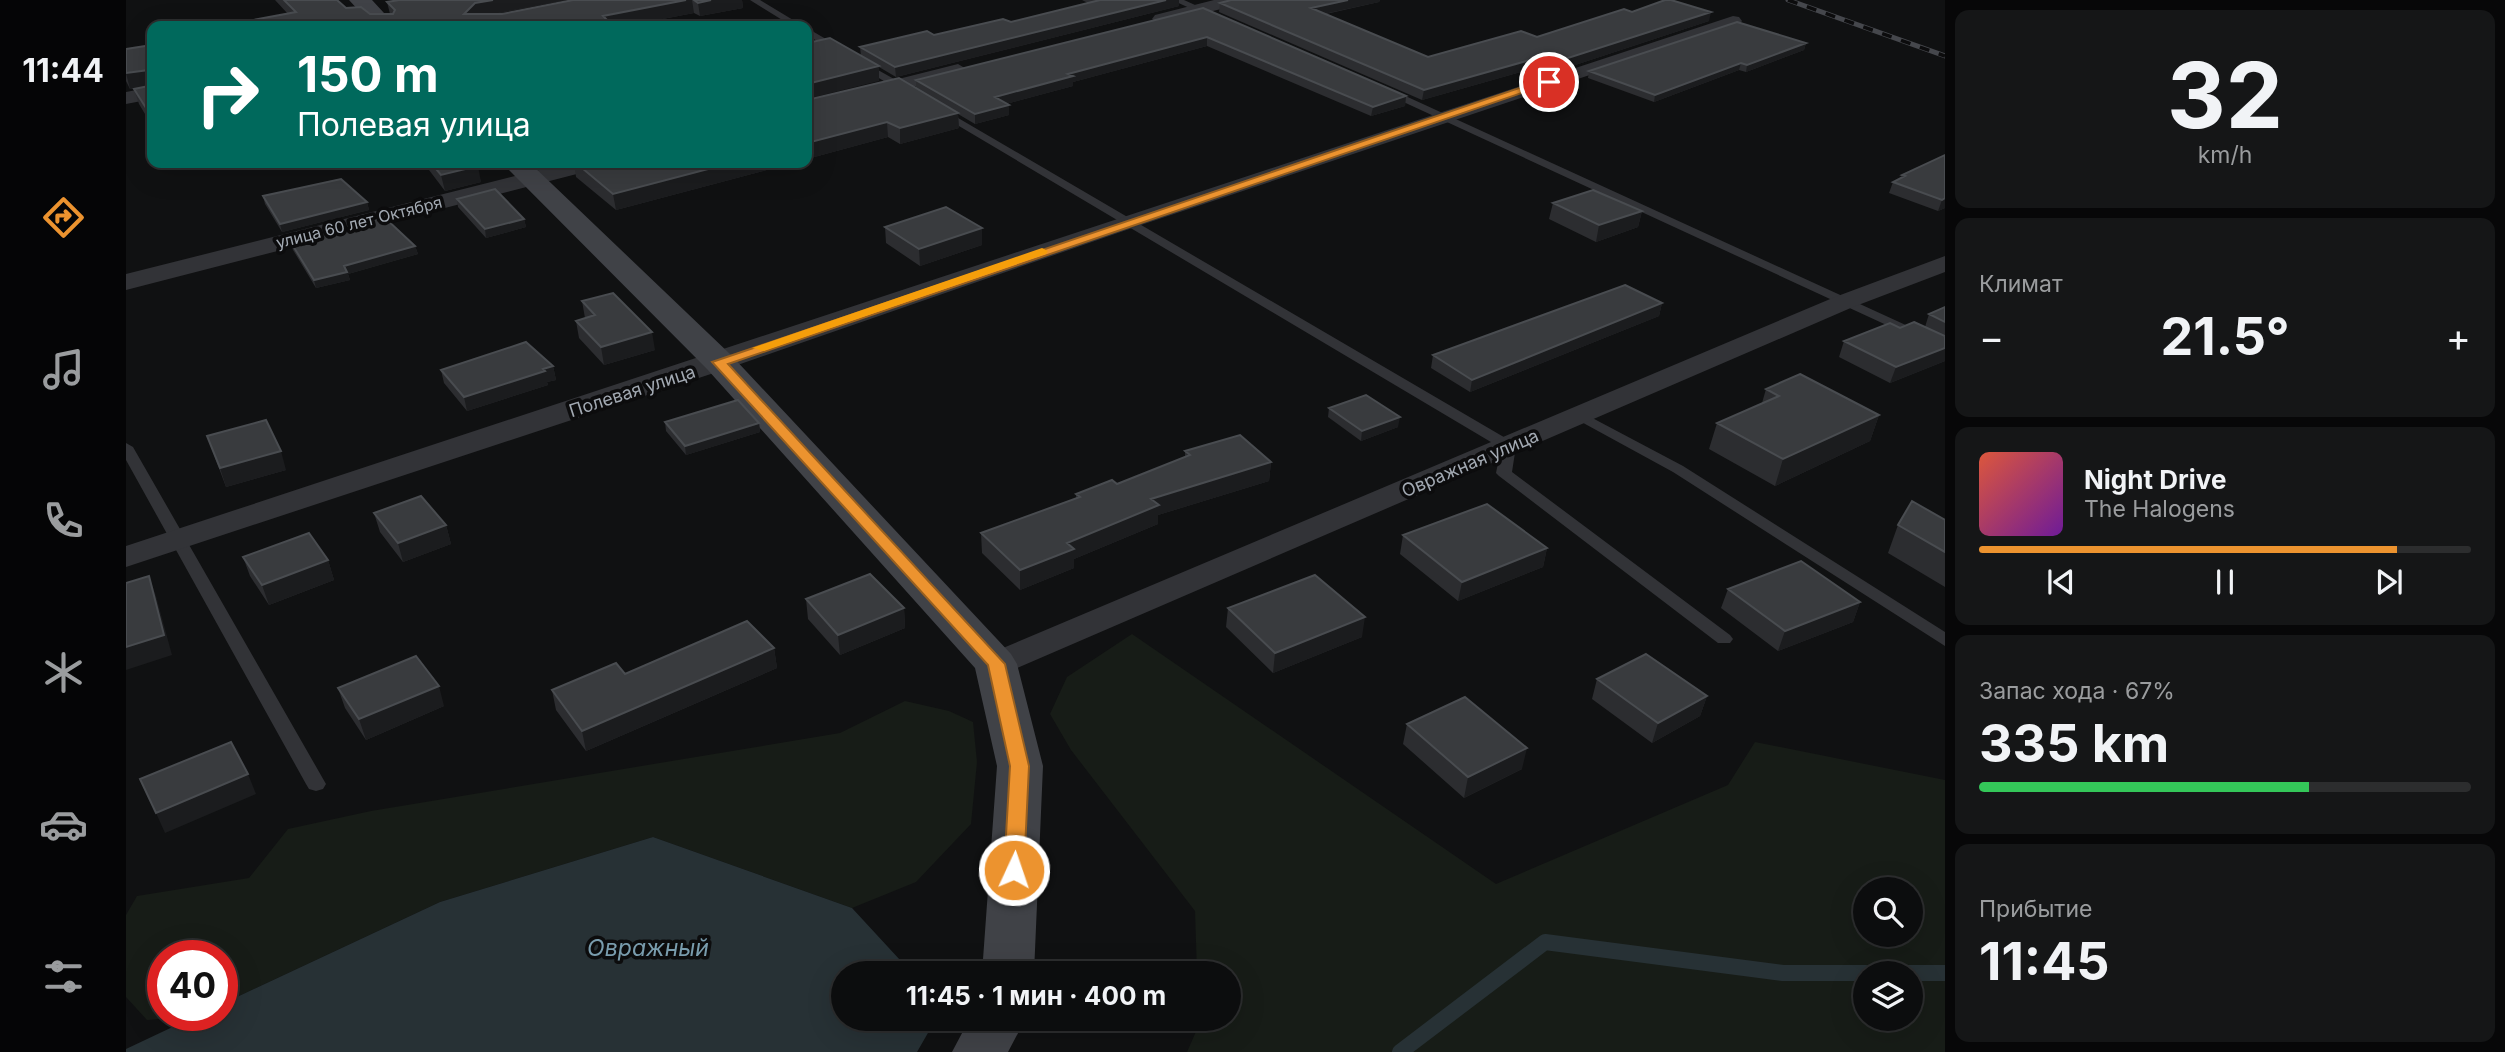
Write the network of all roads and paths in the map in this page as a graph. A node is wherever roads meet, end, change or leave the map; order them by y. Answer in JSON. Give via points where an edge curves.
{"nodes":[{"id":1,"x":360,"y":0,"type":"edge"},
{"id":2,"x":754,"y":0,"type":"edge"},
{"id":3,"x":1176,"y":0,"type":"edge"},
{"id":4,"x":1235,"y":0,"type":"edge"},
{"id":5,"x":1198,"y":9,"type":"junction"},
{"id":6,"x":1222,"y":20,"type":"edge"},
{"id":7,"x":380,"y":21,"type":"edge"},
{"id":8,"x":790,"y":21,"type":"edge"},
{"id":9,"x":1733,"y":21,"type":"edge"},
{"id":10,"x":1146,"y":22,"type":"edge"},
{"id":11,"x":812,"y":34,"type":"edge"},
{"id":12,"x":976,"y":65,"type":"edge"},
{"id":13,"x":1370,"y":84,"type":"edge"},
{"id":14,"x":897,"y":85,"type":"junction"},
{"id":15,"x":147,"y":94,"type":"edge"},
{"id":16,"x":126,"y":98,"type":"edge"},
{"id":17,"x":812,"y":107,"type":"edge"},
{"id":18,"x":1444,"y":116,"type":"junction"},
{"id":19,"x":549,"y":168,"type":"edge"},
{"id":20,"x":523,"y":171,"type":"edge"},
{"id":21,"x":1127,"y":222,"type":"junction"},
{"id":22,"x":1945,"y":263,"type":"edge"},
{"id":23,"x":126,"y":282,"type":"edge"},
{"id":24,"x":1844,"y":302,"type":"junction"},
{"id":25,"x":1945,"y":348,"type":"edge"},
{"id":26,"x":719,"y":362,"type":"junction"},
{"id":27,"x":1581,"y":416,"type":"junction"},
{"id":28,"x":1509,"y":446,"type":"junction"},
{"id":29,"x":126,"y":447,"type":"edge"},
{"id":30,"x":176,"y":540,"type":"junction"},
{"id":31,"x":126,"y":557,"type":"edge"},
{"id":32,"x":1724,"y":639,"type":"dead end"},
{"id":33,"x":1945,"y":640,"type":"edge"},
{"id":34,"x":996,"y":664,"type":"junction"},
{"id":35,"x":316,"y":784,"type":"dead end"},
{"id":36,"x":1010,"y":961,"type":"edge"},
{"id":37,"x":992,"y":1031,"type":"edge"},
{"id":38,"x":980,"y":1052,"type":"edge"}],
"edges":[{"from":1,"to":7,"type":"street"},
{"from":2,"to":8,"type":"lane"},
{"from":3,"to":5,"type":"lane"},
{"from":4,"to":5,"type":"street"},
{"from":5,"to":6,"type":"lane"},
{"from":5,"to":10,"type":"street"},
{"from":9,"to":18,"type":"street","name":"Полевая улица"},
{"from":11,"to":14,"type":"lane"},
{"from":12,"to":14,"type":"street"},
{"from":13,"to":18,"type":"lane"},
{"from":14,"to":17,"type":"street"},
{"from":14,"to":21,"type":"lane"},
{"from":15,"to":16,"type":"street"},
{"from":18,"to":21,"type":"street","name":"Полевая улица"},
{"from":18,"to":24,"type":"lane"},
{"from":19,"to":20,"type":"street","name":"улица 60 лет Октября"},
{"from":20,"to":23,"type":"street","name":"улица 60 лет Октября"},
{"from":20,"to":26,"type":"street"},
{"from":21,"to":26,"type":"street","name":"Полевая улица"},
{"from":21,"to":28,"type":"lane"},
{"from":22,"to":24,"type":"street","name":"Овражная улица"},
{"from":24,"to":25,"type":"lane"},
{"from":24,"to":27,"type":"street","name":"Овражная улица"},
{"from":26,"to":30,"type":"street","name":"Полевая улица"},
{"from":26,"to":34,"type":"street"},
{"from":27,"to":28,"type":"street","name":"Овражная улица"},
{"from":27,"to":33,"type":"lane","via":[[1678,469]]},
{"from":28,"to":32,"type":"lane","via":[[1504,473]]},
{"from":28,"to":34,"type":"street","name":"Овражная улица"},
{"from":29,"to":30,"type":"lane"},
{"from":30,"to":31,"type":"street","name":"Полевая улица"},
{"from":30,"to":35,"type":"lane"},
{"from":34,"to":36,"type":"street","via":[[1020,766]]},
{"from":37,"to":38,"type":"street"}]}
